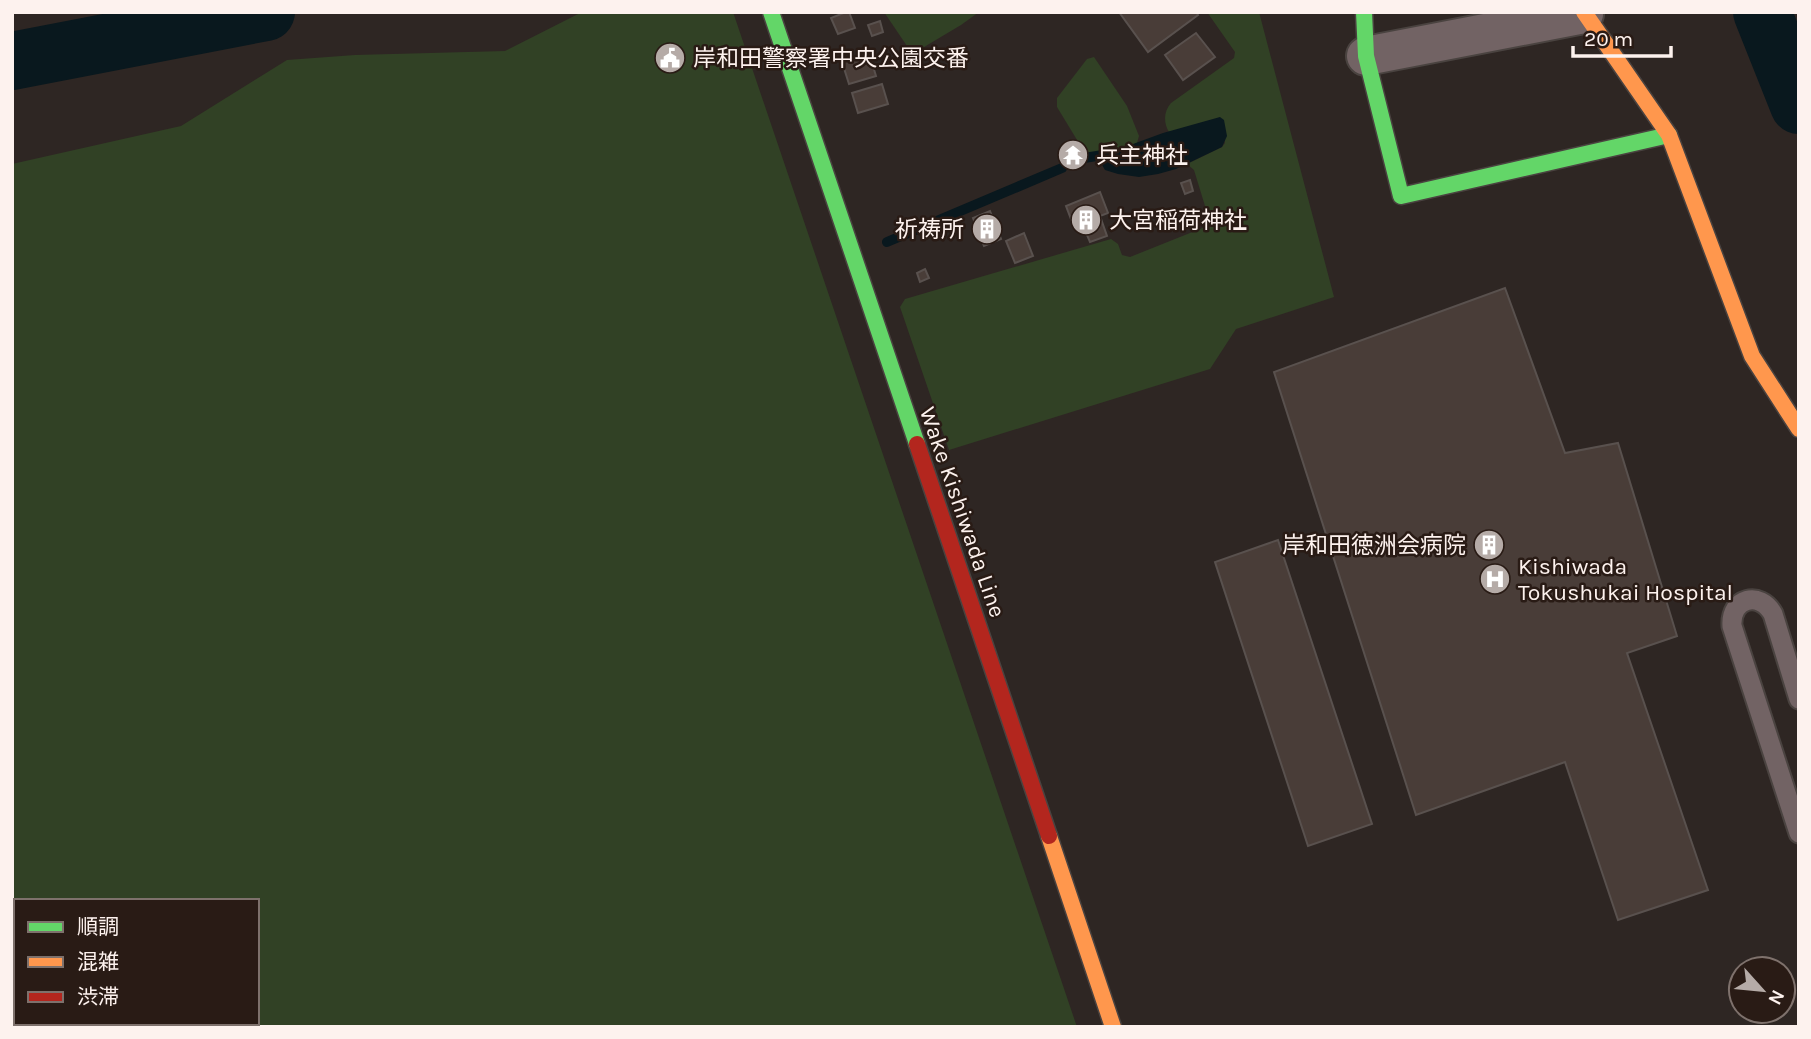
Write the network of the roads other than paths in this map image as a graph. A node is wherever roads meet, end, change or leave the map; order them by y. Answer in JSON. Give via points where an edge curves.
{"nodes":[{"id":1,"x":771,"y":12,"type":"edge"},
{"id":2,"x":1364,"y":12,"type":"edge"},
{"id":3,"x":1584,"y":13,"type":"edge"},
{"id":4,"x":1366,"y":56,"type":"junction"},
{"id":5,"x":1669,"y":135,"type":"junction"},
{"id":6,"x":1799,"y":429,"type":"edge"},
{"id":7,"x":1799,"y":699,"type":"edge"},
{"id":8,"x":1799,"y":833,"type":"edge"},
{"id":9,"x":1113,"y":1027,"type":"edge"}],
"edges":[{"from":1,"to":9,"type":"main road","name":"Wake Kishiwada Line"},
{"from":2,"to":4,"type":"main road"},
{"from":3,"to":4,"type":"street"},
{"from":3,"to":5,"type":"main road"},
{"from":4,"to":5,"type":"main road","via":[[1401,196]]},
{"from":5,"to":6,"type":"main road","via":[[1752,356]]},
{"from":7,"to":8,"type":"lane","via":[[1770,608],[1750,599],[1737,606],[1732,626]]}]}
